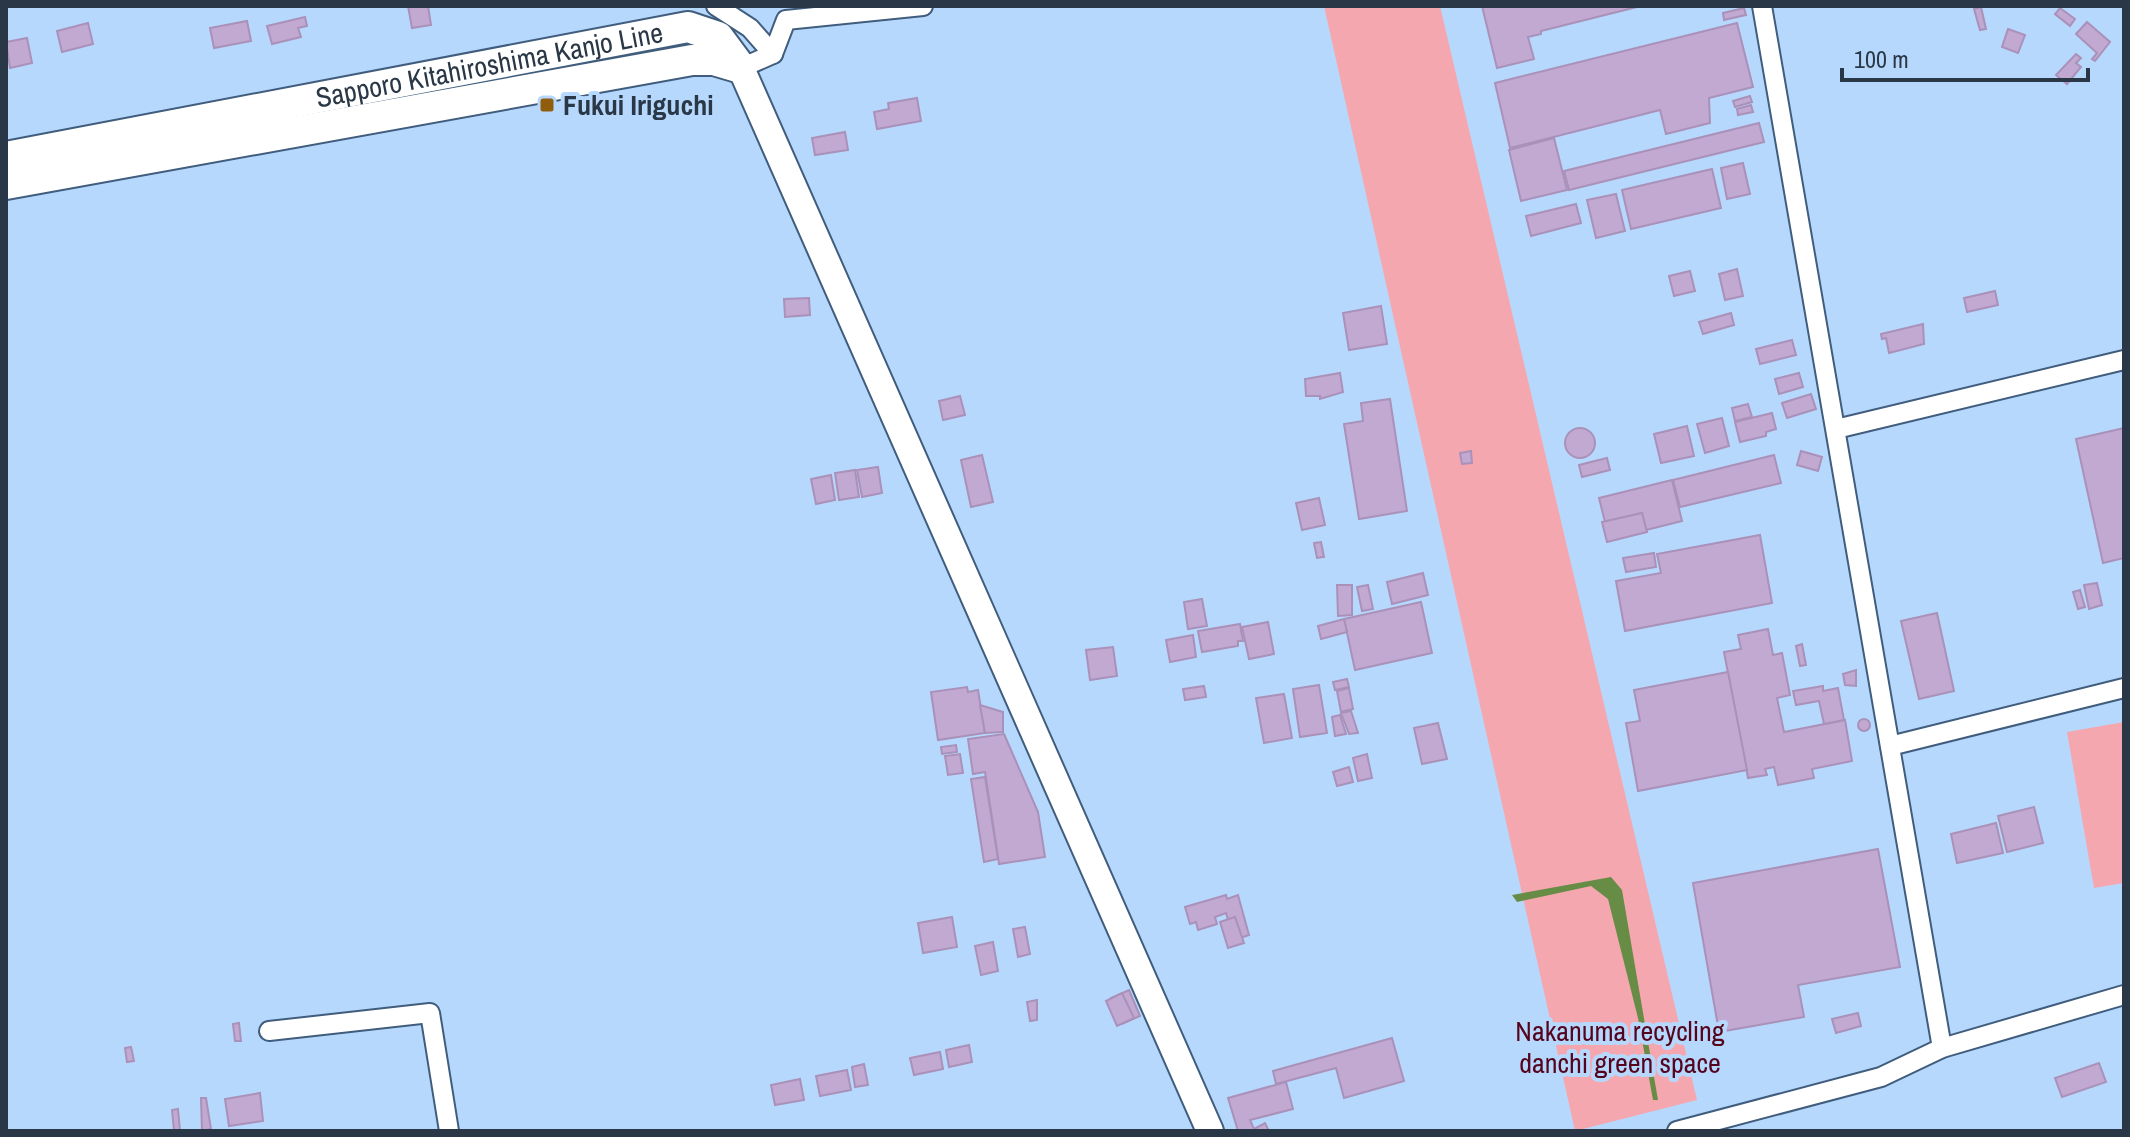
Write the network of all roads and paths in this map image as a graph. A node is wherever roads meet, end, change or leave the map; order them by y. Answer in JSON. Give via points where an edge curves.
{"nodes":[{"id":1,"x":716,"y":6,"type":"edge"},
{"id":2,"x":923,"y":6,"type":"edge"},
{"id":3,"x":1762,"y":6,"type":"edge"},
{"id":4,"x":773,"y":54,"type":"junction"},
{"id":5,"x":741,"y":68,"type":"junction"},
{"id":6,"x":6,"y":157,"type":"edge"},
{"id":7,"x":6,"y":184,"type":"edge"},
{"id":8,"x":2124,"y":360,"type":"edge"},
{"id":9,"x":1836,"y":429,"type":"junction"},
{"id":10,"x":2124,"y":688,"type":"edge"},
{"id":11,"x":1890,"y":746,"type":"junction"},
{"id":12,"x":2124,"y":995,"type":"edge"},
{"id":13,"x":269,"y":1031,"type":"dead end"},
{"id":14,"x":1942,"y":1048,"type":"junction"},
{"id":15,"x":449,"y":1131,"type":"edge"},
{"id":16,"x":1210,"y":1131,"type":"edge"},
{"id":17,"x":1677,"y":1131,"type":"edge"}],
"edges":[{"from":1,"to":4,"type":"street","via":[[750,28]]},
{"from":2,"to":4,"type":"street","via":[[786,20]]},
{"from":3,"to":9,"type":"street"},
{"from":4,"to":5,"type":"street"},
{"from":5,"to":6,"type":"main road","name":"Sapporo Kitahiroshima Kanjo Line","via":[[718,37],[688,27]]},
{"from":5,"to":7,"type":"main road","name":"Sapporo Kitahiroshima Kanjo Line","via":[[692,60]]},
{"from":5,"to":16,"type":"street"},
{"from":8,"to":9,"type":"street"},
{"from":9,"to":11,"type":"street"},
{"from":10,"to":11,"type":"street"},
{"from":11,"to":14,"type":"street"},
{"from":12,"to":14,"type":"street"},
{"from":13,"to":15,"type":"street","via":[[430,1013]]},
{"from":14,"to":17,"type":"street","via":[[1881,1077]]}]}
